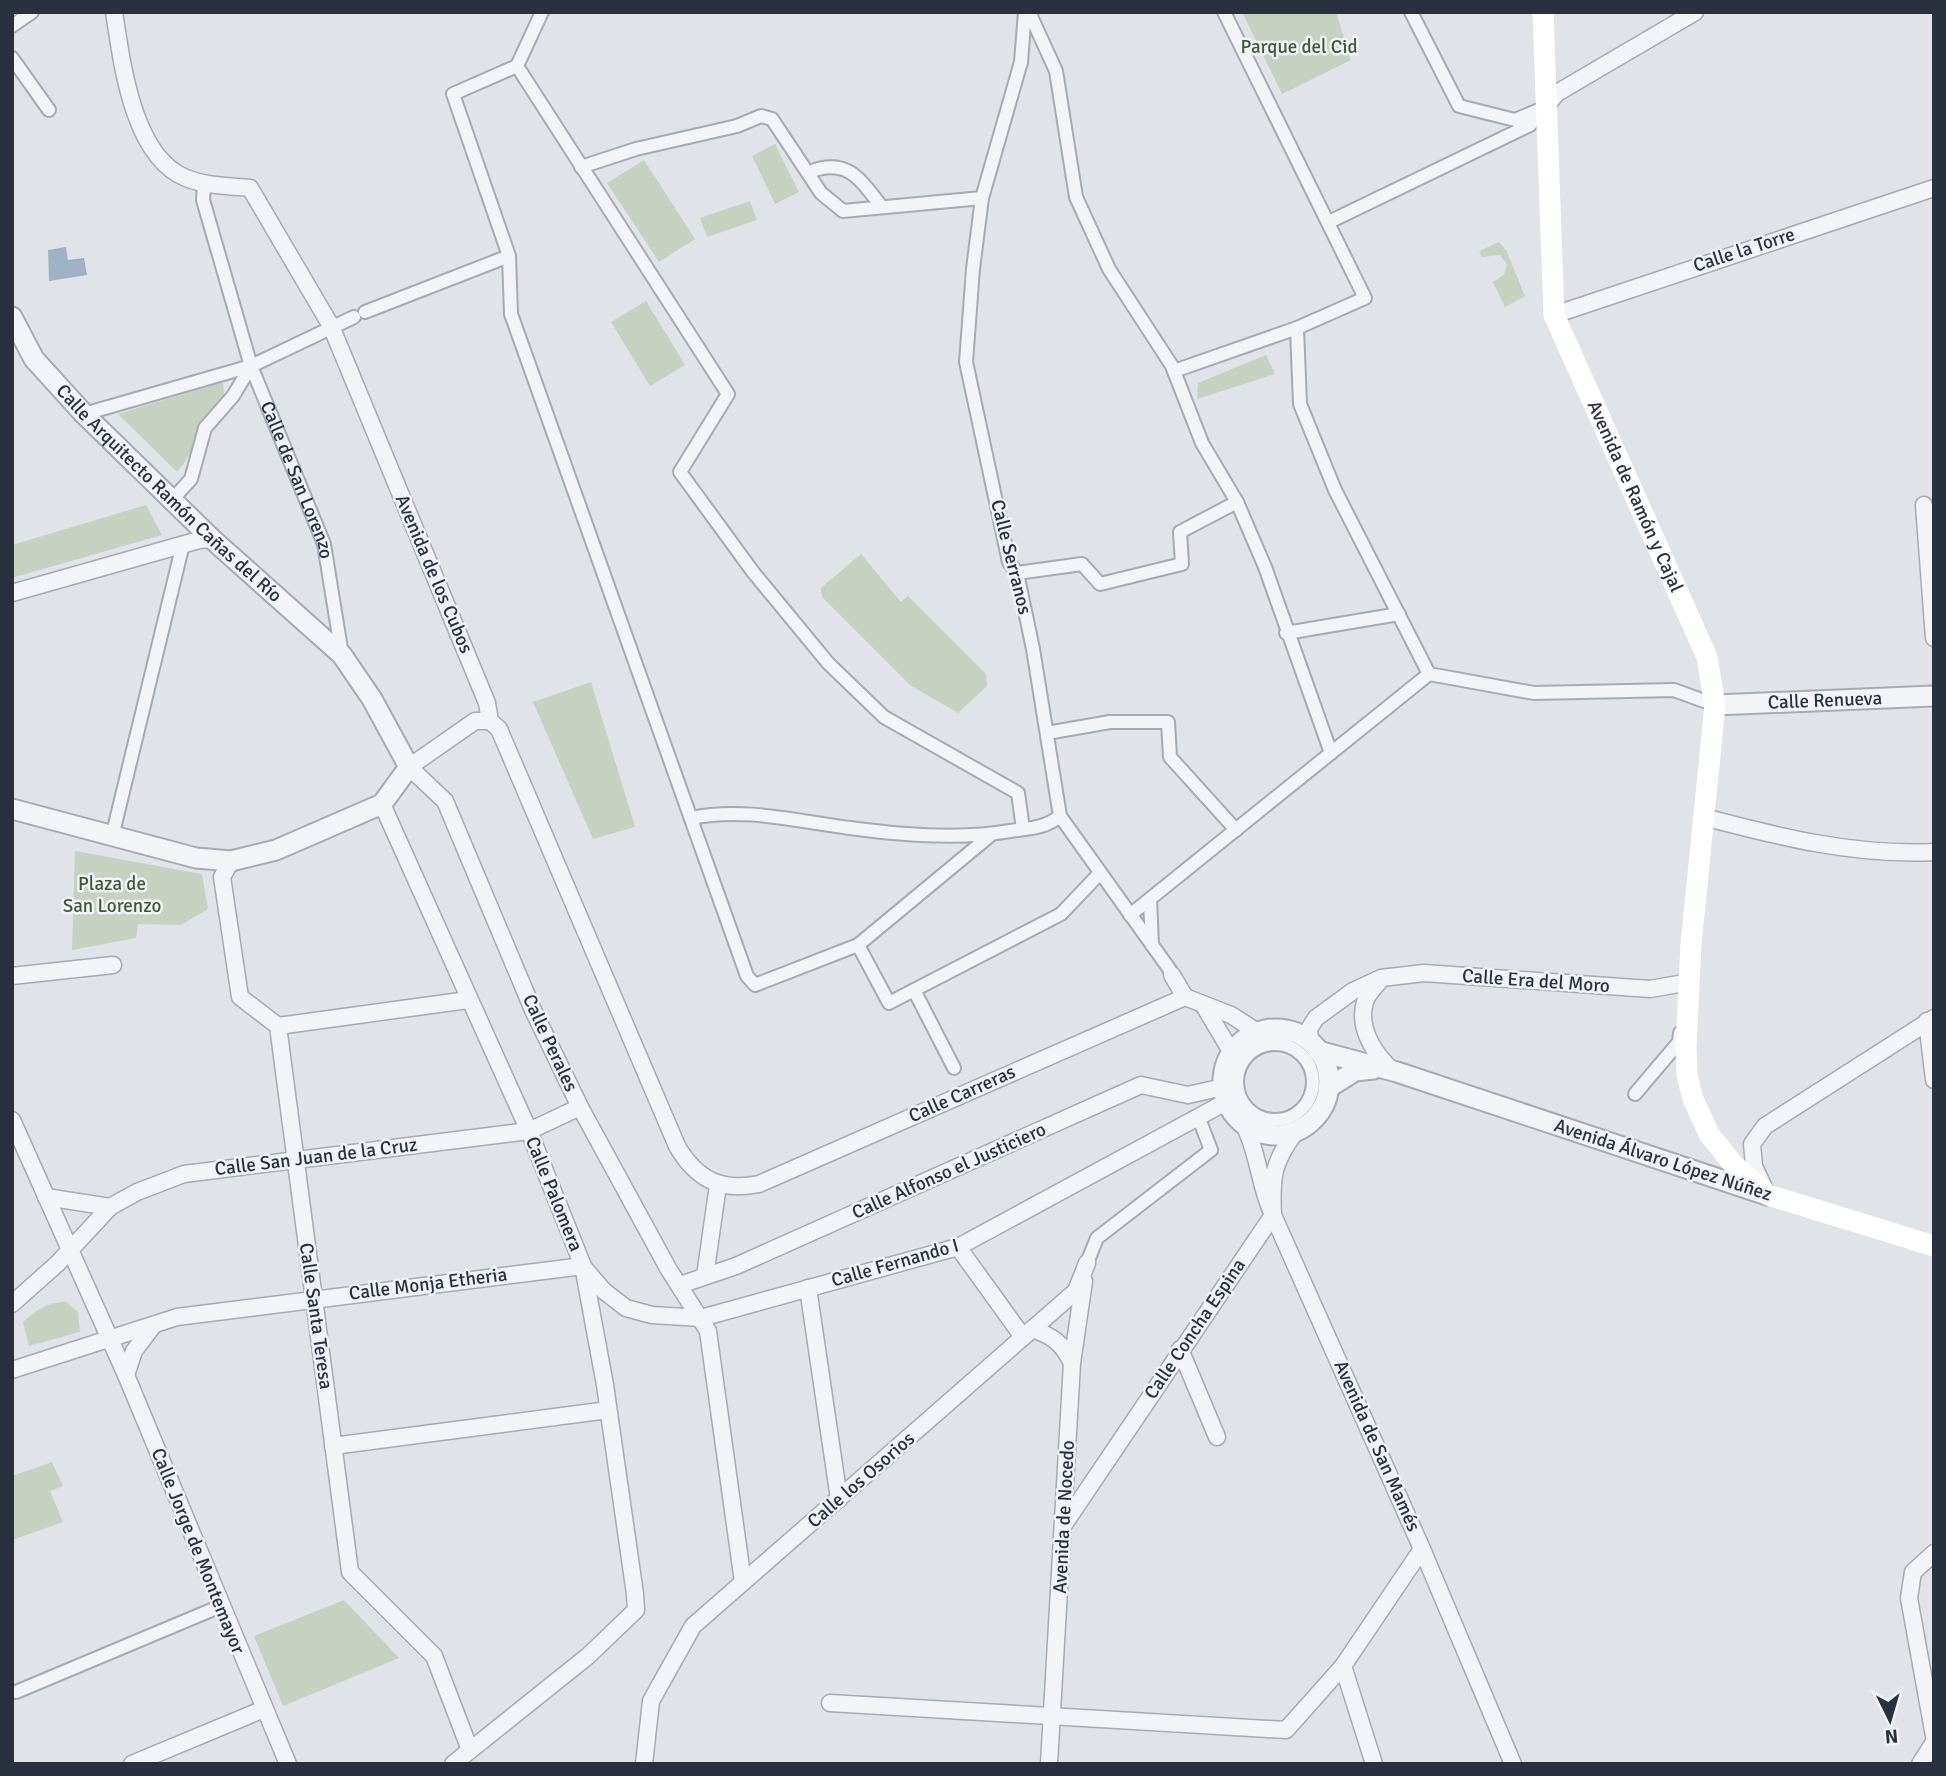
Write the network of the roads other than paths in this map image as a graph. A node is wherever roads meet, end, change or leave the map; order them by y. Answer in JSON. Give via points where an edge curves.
{"nodes":[{"id":1,"x":32,"y":12,"type":"edge"},
{"id":2,"x":114,"y":12,"type":"edge"},
{"id":3,"x":542,"y":12,"type":"edge"},
{"id":4,"x":1027,"y":12,"type":"edge"},
{"id":5,"x":1224,"y":12,"type":"edge"},
{"id":6,"x":1410,"y":12,"type":"edge"},
{"id":7,"x":1543,"y":12,"type":"edge"},
{"id":8,"x":1695,"y":12,"type":"edge"},
{"id":9,"x":12,"y":26,"type":"edge"},
{"id":10,"x":12,"y":58,"type":"edge"},
{"id":11,"x":517,"y":66,"type":"junction"},
{"id":12,"x":1545,"y":106,"type":"junction"},
{"id":13,"x":49,"y":110,"type":"dead end"},
{"id":14,"x":582,"y":167,"type":"junction"},
{"id":15,"x":810,"y":172,"type":"junction"},
{"id":16,"x":204,"y":184,"type":"junction"},
{"id":17,"x":1934,"y":188,"type":"edge"},
{"id":18,"x":982,"y":198,"type":"junction"},
{"id":19,"x":881,"y":206,"type":"junction"},
{"id":20,"x":1329,"y":222,"type":"junction"},
{"id":21,"x":509,"y":256,"type":"junction"},
{"id":22,"x":1554,"y":315,"type":"junction"},
{"id":23,"x":12,"y":317,"type":"edge"},
{"id":24,"x":331,"y":326,"type":"junction"},
{"id":25,"x":1297,"y":328,"type":"junction"},
{"id":26,"x":251,"y":366,"type":"junction"},
{"id":27,"x":1174,"y":371,"type":"junction"},
{"id":28,"x":84,"y":414,"type":"junction"},
{"id":29,"x":172,"y":500,"type":"junction"},
{"id":30,"x":1237,"y":502,"type":"junction"},
{"id":31,"x":1924,"y":505,"type":"dead end"},
{"id":32,"x":212,"y":538,"type":"junction"},
{"id":33,"x":183,"y":544,"type":"junction"},
{"id":34,"x":1017,"y":573,"type":"junction"},
{"id":35,"x":12,"y":593,"type":"edge"},
{"id":36,"x":1399,"y":614,"type":"junction"},
{"id":37,"x":1286,"y":633,"type":"junction"},
{"id":38,"x":1934,"y":638,"type":"edge"},
{"id":39,"x":342,"y":655,"type":"junction"},
{"id":40,"x":1432,"y":676,"type":"junction"},
{"id":41,"x":1934,"y":696,"type":"edge"},
{"id":42,"x":1715,"y":705,"type":"junction"},
{"id":43,"x":490,"y":721,"type":"junction"},
{"id":44,"x":1047,"y":733,"type":"junction"},
{"id":45,"x":1331,"y":753,"type":"junction"},
{"id":46,"x":409,"y":767,"type":"junction"},
{"id":47,"x":382,"y":804,"type":"junction"},
{"id":48,"x":12,"y":809,"type":"edge"},
{"id":49,"x":1060,"y":816,"type":"junction"},
{"id":50,"x":1704,"y":817,"type":"junction"},
{"id":51,"x":691,"y":818,"type":"junction"},
{"id":52,"x":1017,"y":830,"type":"junction"},
{"id":53,"x":1236,"y":830,"type":"junction"},
{"id":54,"x":992,"y":834,"type":"junction"},
{"id":55,"x":111,"y":837,"type":"junction"},
{"id":56,"x":1934,"y":852,"type":"edge"},
{"id":57,"x":231,"y":862,"type":"junction"},
{"id":58,"x":1100,"y":873,"type":"junction"},
{"id":59,"x":1150,"y":899,"type":"junction"},
{"id":60,"x":1130,"y":915,"type":"junction"},
{"id":61,"x":858,"y":945,"type":"junction"},
{"id":62,"x":1152,"y":945,"type":"junction"},
{"id":63,"x":113,"y":965,"type":"dead end"},
{"id":64,"x":1171,"y":972,"type":"joint"},
{"id":65,"x":12,"y":976,"type":"edge"},
{"id":66,"x":1381,"y":978,"type":"junction"},
{"id":67,"x":1690,"y":982,"type":"junction"},
{"id":68,"x":914,"y":990,"type":"junction"},
{"id":69,"x":1185,"y":997,"type":"junction"},
{"id":70,"x":468,"y":1000,"type":"junction"},
{"id":71,"x":1204,"y":1006,"type":"junction"},
{"id":72,"x":1930,"y":1019,"type":"edge"},
{"id":73,"x":278,"y":1026,"type":"junction"},
{"id":74,"x":1259,"y":1032,"type":"junction"},
{"id":75,"x":1312,"y":1053,"type":"junction"},
{"id":76,"x":1232,"y":1054,"type":"junction"},
{"id":77,"x":954,"y":1068,"type":"dead end"},
{"id":78,"x":1393,"y":1070,"type":"junction"},
{"id":79,"x":1934,"y":1080,"type":"edge"},
{"id":80,"x":1328,"y":1088,"type":"junction"},
{"id":81,"x":1635,"y":1094,"type":"dead end"},
{"id":82,"x":1224,"y":1095,"type":"junction"},
{"id":83,"x":580,"y":1107,"type":"junction"},
{"id":84,"x":1198,"y":1116,"type":"junction"},
{"id":85,"x":12,"y":1120,"type":"edge"},
{"id":86,"x":1244,"y":1125,"type":"junction"},
{"id":87,"x":1297,"y":1130,"type":"junction"},
{"id":88,"x":529,"y":1131,"type":"junction"},
{"id":89,"x":295,"y":1159,"type":"junction"},
{"id":90,"x":718,"y":1185,"type":"junction"},
{"id":91,"x":1768,"y":1195,"type":"junction"},
{"id":92,"x":46,"y":1197,"type":"junction"},
{"id":93,"x":110,"y":1207,"type":"junction"},
{"id":94,"x":1273,"y":1215,"type":"junction"},
{"id":95,"x":1930,"y":1240,"type":"edge"},
{"id":96,"x":958,"y":1247,"type":"junction"},
{"id":97,"x":69,"y":1251,"type":"junction"},
{"id":98,"x":583,"y":1266,"type":"junction"},
{"id":99,"x":1085,"y":1267,"type":"junction"},
{"id":100,"x":705,"y":1276,"type":"junction"},
{"id":101,"x":680,"y":1285,"type":"junction"},
{"id":102,"x":808,"y":1288,"type":"junction"},
{"id":103,"x":604,"y":1291,"type":"junction"},
{"id":104,"x":314,"y":1298,"type":"junction"},
{"id":105,"x":12,"y":1304,"type":"edge"},
{"id":106,"x":593,"y":1313,"type":"junction"},
{"id":107,"x":701,"y":1318,"type":"junction"},
{"id":108,"x":156,"y":1323,"type":"junction"},
{"id":109,"x":1027,"y":1333,"type":"junction"},
{"id":110,"x":109,"y":1339,"type":"junction"},
{"id":111,"x":1180,"y":1349,"type":"junction"},
{"id":112,"x":1072,"y":1363,"type":"junction"},
{"id":113,"x":12,"y":1370,"type":"edge"},
{"id":114,"x":126,"y":1375,"type":"junction"},
{"id":115,"x":608,"y":1410,"type":"junction"},
{"id":116,"x":1217,"y":1437,"type":"dead end"},
{"id":117,"x":333,"y":1446,"type":"junction"},
{"id":118,"x":839,"y":1499,"type":"junction"},
{"id":119,"x":1064,"y":1523,"type":"junction"},
{"id":120,"x":1422,"y":1549,"type":"junction"},
{"id":121,"x":1934,"y":1553,"type":"edge"},
{"id":122,"x":743,"y":1582,"type":"junction"},
{"id":123,"x":221,"y":1606,"type":"junction"},
{"id":124,"x":1343,"y":1666,"type":"junction"},
{"id":125,"x":16,"y":1692,"type":"dead end"},
{"id":126,"x":830,"y":1703,"type":"dead end"},
{"id":127,"x":264,"y":1709,"type":"junction"},
{"id":128,"x":1052,"y":1717,"type":"junction"},
{"id":129,"x":1934,"y":1737,"type":"edge"},
{"id":130,"x":1934,"y":1742,"type":"edge"},
{"id":131,"x":470,"y":1750,"type":"junction"},
{"id":132,"x":132,"y":1764,"type":"edge"},
{"id":133,"x":288,"y":1764,"type":"edge"},
{"id":134,"x":453,"y":1764,"type":"edge"},
{"id":135,"x":644,"y":1764,"type":"edge"},
{"id":136,"x":1049,"y":1764,"type":"edge"},
{"id":137,"x":1374,"y":1764,"type":"edge"},
{"id":138,"x":1513,"y":1764,"type":"edge"},
{"id":139,"x":1920,"y":1764,"type":"edge"}],
"edges":[{"from":1,"to":9,"type":"street"},
{"from":2,"to":16,"type":"street","name":"Avenida de los Cubos","via":[[137,120],[157,156],[183,177]]},
{"from":3,"to":11,"type":"street"},
{"from":4,"to":18,"type":"street","name":"Calle Serranos","via":[[1021,62]]},
{"from":4,"to":27,"type":"street","via":[[1056,71],[1076,197],[1109,269]]},
{"from":5,"to":20,"type":"street"},
{"from":6,"to":12,"type":"street","via":[[1459,106],[1515,120]]},
{"from":7,"to":12,"type":"main road","name":"Avenida de Ramón y Cajal"},
{"from":8,"to":12,"type":"street","via":[[1557,93]]},
{"from":10,"to":13,"type":"street"},
{"from":11,"to":14,"type":"street"},
{"from":11,"to":21,"type":"street","via":[[453,94]]},
{"from":12,"to":20,"type":"street","via":[[1530,125]]},
{"from":12,"to":22,"type":"main road","name":"Avenida de Ramón y Cajal"},
{"from":14,"to":15,"type":"street","via":[[761,116],[772,119]]},
{"from":14,"to":52,"type":"street","via":[[728,394],[680,472],[753,572],[828,663],[884,717],[1018,793]]},
{"from":15,"to":19,"type":"street","via":[[839,167],[858,176]]},
{"from":15,"to":19,"type":"street","via":[[821,193],[843,211]]},
{"from":16,"to":24,"type":"street","name":"Avenida de los Cubos","via":[[250,188]]},
{"from":16,"to":26,"type":"street","name":"Calle de San Lorenzo","via":[[203,200]]},
{"from":17,"to":22,"type":"street","name":"Calle la Torre"},
{"from":18,"to":19,"type":"street"},
{"from":18,"to":34,"type":"street","name":"Calle Serranos","via":[[965,362],[1009,562]]},
{"from":20,"to":25,"type":"street","via":[[1365,298]]},
{"from":21,"to":24,"type":"street"},
{"from":21,"to":51,"type":"street","via":[[511,314]]},
{"from":22,"to":42,"type":"main road","name":"Avenida de Ramón y Cajal","via":[[1707,657]]},
{"from":23,"to":28,"type":"street","name":"Calle Arquitecto Ramón Cañas del Río","via":[[34,359]]},
{"from":24,"to":26,"type":"street"},
{"from":24,"to":43,"type":"street","name":"Avenida de los Cubos","via":[[487,703]]},
{"from":25,"to":27,"type":"street"},
{"from":25,"to":36,"type":"street","via":[[1300,404],[1335,490]]},
{"from":26,"to":28,"type":"street"},
{"from":26,"to":29,"type":"street","via":[[205,428],[191,480]]},
{"from":26,"to":39,"type":"street","name":"Calle de San Lorenzo","via":[[324,544]]},
{"from":27,"to":30,"type":"street","via":[[1202,443]]},
{"from":28,"to":29,"type":"street","name":"Calle Arquitecto Ramón Cañas del Río"},
{"from":29,"to":32,"type":"street","name":"Calle Arquitecto Ramón Cañas del Río"},
{"from":30,"to":34,"type":"street","via":[[1180,532],[1182,564],[1100,584],[1082,564]]},
{"from":30,"to":37,"type":"street"},
{"from":31,"to":38,"type":"street"},
{"from":32,"to":33,"type":"street"},
{"from":32,"to":39,"type":"street","name":"Calle Arquitecto Ramón Cañas del Río"},
{"from":33,"to":35,"type":"street"},
{"from":33,"to":55,"type":"street"},
{"from":34,"to":44,"type":"street","name":"Calle Serranos"},
{"from":36,"to":37,"type":"street"},
{"from":36,"to":40,"type":"street"},
{"from":37,"to":45,"type":"street"},
{"from":39,"to":46,"type":"street","name":"Calle de San Lorenzo"},
{"from":40,"to":42,"type":"street","via":[[1534,694],[1674,690]]},
{"from":40,"to":45,"type":"street"},
{"from":41,"to":42,"type":"street","name":"Calle Renueva"},
{"from":42,"to":50,"type":"main road","name":"Avenida de Ramón y Cajal"},
{"from":43,"to":46,"type":"street","via":[[475,721]]},
{"from":43,"to":90,"type":"street","name":"Avenida de los Cubos","via":[[499,729],[677,1146],[687,1163]]},
{"from":44,"to":49,"type":"street","name":"Calle Serranos"},
{"from":44,"to":53,"type":"street","via":[[1110,722],[1168,722],[1170,757]]},
{"from":45,"to":53,"type":"street"},
{"from":46,"to":47,"type":"street"},
{"from":46,"to":83,"type":"street","name":"Calle Perales","via":[[445,801],[533,1010]]},
{"from":47,"to":57,"type":"street","via":[[276,850]]},
{"from":47,"to":70,"type":"street","name":"Calle Palomera"},
{"from":48,"to":55,"type":"street"},
{"from":49,"to":52,"type":"street","via":[[1047,827]]},
{"from":49,"to":58,"type":"street","name":"Calle Serranos"},
{"from":50,"to":56,"type":"street","via":[[1832,847]]},
{"from":50,"to":67,"type":"main road","name":"Avenida de Ramón y Cajal"},
{"from":51,"to":54,"type":"street","via":[[758,814],[878,831]]},
{"from":51,"to":61,"type":"street","via":[[747,976],[755,985]]},
{"from":52,"to":54,"type":"street"},
{"from":53,"to":59,"type":"street"},
{"from":54,"to":61,"type":"street"},
{"from":55,"to":57,"type":"street"},
{"from":57,"to":73,"type":"street","via":[[222,877],[240,997]]},
{"from":58,"to":60,"type":"street","name":"Calle Serranos"},
{"from":58,"to":68,"type":"street","via":[[1061,914]]},
{"from":59,"to":60,"type":"street"},
{"from":59,"to":62,"type":"street"},
{"from":60,"to":62,"type":"street","name":"Calle Serranos"},
{"from":61,"to":68,"type":"street","via":[[889,1003]]},
{"from":62,"to":64,"type":"street","name":"Calle Serranos"},
{"from":63,"to":65,"type":"street"},
{"from":64,"to":69,"type":"street","name":"Calle Serranos"},
{"from":66,"to":67,"type":"street","name":"Calle Era del Moro","via":[[1424,973],[1650,989]]},
{"from":66,"to":75,"type":"street","name":"Calle Era del Moro","via":[[1353,991],[1316,1018],[1310,1029]]},
{"from":66,"to":78,"type":"street","via":[[1365,1002],[1364,1026],[1377,1057]]},
{"from":67,"to":81,"type":"street","name":"Avenida de Ramón y Cajal","via":[[1679,1042]]},
{"from":67,"to":91,"type":"main road","name":"Avenida de Ramón y Cajal","via":[[1687,1075],[1702,1120],[1733,1164]]},
{"from":68,"to":77,"type":"street"},
{"from":69,"to":71,"type":"street"},
{"from":69,"to":90,"type":"street","name":"Calle Carreras","via":[[775,1178],[743,1188]]},
{"from":70,"to":73,"type":"street"},
{"from":70,"to":88,"type":"street","name":"Calle Palomera"},
{"from":71,"to":74,"type":"street"},
{"from":71,"to":76,"type":"street"},
{"from":72,"to":79,"type":"street"},
{"from":72,"to":91,"type":"street","via":[[1765,1126],[1752,1144],[1754,1166]]},
{"from":73,"to":89,"type":"street","name":"Calle Santa Teresa"},
{"from":74,"to":75,"type":"street","name":"Avenida Álvaro López Núñez","via":[[1280,1029],[1296,1033]]},
{"from":74,"to":76,"type":"street","via":[[1241,1042]]},
{"from":75,"to":75,"type":"street","via":[[1304,1057],[1276,1044],[1256,1049],[1237,1074],[1245,1107],[1265,1119],[1297,1114],[1310,1098]]},
{"from":75,"to":78,"type":"street","name":"Avenida Álvaro López Núñez"},
{"from":75,"to":80,"type":"street","via":[[1325,1062]]},
{"from":76,"to":82,"type":"street","via":[[1227,1060]]},
{"from":78,"to":80,"type":"street","name":"Avenida Álvaro López Núñez","via":[[1355,1071]]},
{"from":78,"to":91,"type":"street","name":"Avenida Álvaro López Núñez"},
{"from":80,"to":87,"type":"street","via":[[1318,1113]]},
{"from":82,"to":84,"type":"street","name":"Calle Fernando I"},
{"from":82,"to":86,"type":"street"},
{"from":82,"to":100,"type":"street","name":"Calle Alfonso el Justiciero","via":[[1188,1095],[1141,1085]]},
{"from":83,"to":88,"type":"street","name":"Calle San Juan de la Cruz"},
{"from":83,"to":101,"type":"street","name":"Calle Perales"},
{"from":84,"to":96,"type":"street","name":"Calle Fernando I"},
{"from":84,"to":99,"type":"street","name":"Calle los Osorios","via":[[1211,1150],[1097,1238]]},
{"from":85,"to":92,"type":"street","name":"Calle Jorge de Montemayor"},
{"from":86,"to":87,"type":"street","via":[[1270,1135]]},
{"from":86,"to":94,"type":"street","via":[[1255,1146]]},
{"from":87,"to":94,"type":"street","name":"Avenida de San Mamés","via":[[1273,1170]]},
{"from":88,"to":89,"type":"street","name":"Calle San Juan de la Cruz"},
{"from":88,"to":98,"type":"street","name":"Calle Palomera"},
{"from":89,"to":93,"type":"street","name":"Calle San Juan de la Cruz","via":[[184,1174]]},
{"from":89,"to":104,"type":"street","name":"Calle Santa Teresa"},
{"from":90,"to":100,"type":"street"},
{"from":91,"to":95,"type":"main road","name":"Avenida Álvaro López Núñez"},
{"from":92,"to":93,"type":"street"},
{"from":92,"to":97,"type":"street","name":"Calle Jorge de Montemayor"},
{"from":93,"to":97,"type":"street","name":"Calle San Juan de la Cruz"},
{"from":94,"to":111,"type":"street","name":"Calle Concha Espina"},
{"from":94,"to":120,"type":"street","name":"Avenida de San Mamés"},
{"from":96,"to":102,"type":"street","name":"Calle Fernando I"},
{"from":96,"to":109,"type":"street"},
{"from":97,"to":105,"type":"street","name":"Calle San Juan de la Cruz"},
{"from":97,"to":110,"type":"street","name":"Calle Jorge de Montemayor"},
{"from":98,"to":103,"type":"street","name":"Calle Fernando I"},
{"from":98,"to":104,"type":"street","name":"Calle Monja Etheria"},
{"from":98,"to":106,"type":"street","name":"Calle Palomera"},
{"from":99,"to":109,"type":"street","name":"Calle los Osorios","via":[[1076,1291]]},
{"from":99,"to":112,"type":"street","name":"Avenida de Nocedo"},
{"from":100,"to":101,"type":"street","name":"Calle Alfonso el Justiciero"},
{"from":101,"to":107,"type":"street","name":"Calle Perales"},
{"from":102,"to":107,"type":"street","name":"Calle Fernando I"},
{"from":102,"to":118,"type":"street"},
{"from":103,"to":106,"type":"street"},
{"from":103,"to":107,"type":"street","name":"Calle Fernando I","via":[[626,1308],[652,1315]]},
{"from":104,"to":108,"type":"street","name":"Calle Monja Etheria"},
{"from":104,"to":117,"type":"street","name":"Calle Santa Teresa"},
{"from":106,"to":115,"type":"street","name":"Calle Palomera"},
{"from":107,"to":122,"type":"street","name":"Calle Perales","via":[[708,1331]]},
{"from":108,"to":110,"type":"street","name":"Calle Monja Etheria"},
{"from":108,"to":114,"type":"street","via":[[134,1351]]},
{"from":109,"to":112,"type":"street","via":[[1045,1333],[1063,1345]]},
{"from":109,"to":118,"type":"street","name":"Calle los Osorios"},
{"from":110,"to":113,"type":"street","name":"Calle Monja Etheria"},
{"from":110,"to":114,"type":"street","name":"Calle Jorge de Montemayor"},
{"from":111,"to":116,"type":"street"},
{"from":111,"to":119,"type":"street","name":"Calle Concha Espina"},
{"from":112,"to":119,"type":"street","name":"Avenida de Nocedo"},
{"from":114,"to":123,"type":"street","name":"Calle Jorge de Montemayor"},
{"from":115,"to":117,"type":"street"},
{"from":115,"to":131,"type":"street","name":"Calle Palomera","via":[[636,1610],[588,1656]]},
{"from":117,"to":131,"type":"street","name":"Calle Santa Teresa","via":[[350,1573],[434,1656]]},
{"from":118,"to":122,"type":"street","name":"Calle los Osorios"},
{"from":119,"to":128,"type":"street","name":"Avenida de Nocedo"},
{"from":120,"to":124,"type":"street"},
{"from":120,"to":138,"type":"street","name":"Avenida de San Mamés"},
{"from":121,"to":129,"type":"street","via":[[1913,1572],[1909,1598]]},
{"from":122,"to":135,"type":"street","name":"Calle los Osorios","via":[[690,1631],[651,1702]]},
{"from":123,"to":125,"type":"street"},
{"from":123,"to":127,"type":"street","name":"Calle Jorge de Montemayor"},
{"from":124,"to":128,"type":"street","via":[[1286,1730]]},
{"from":124,"to":137,"type":"street"},
{"from":126,"to":128,"type":"street"},
{"from":127,"to":132,"type":"street"},
{"from":127,"to":133,"type":"street","name":"Calle Jorge de Montemayor"},
{"from":128,"to":136,"type":"street","name":"Avenida de Nocedo"},
{"from":130,"to":139,"type":"street"},
{"from":131,"to":134,"type":"street"}]}
